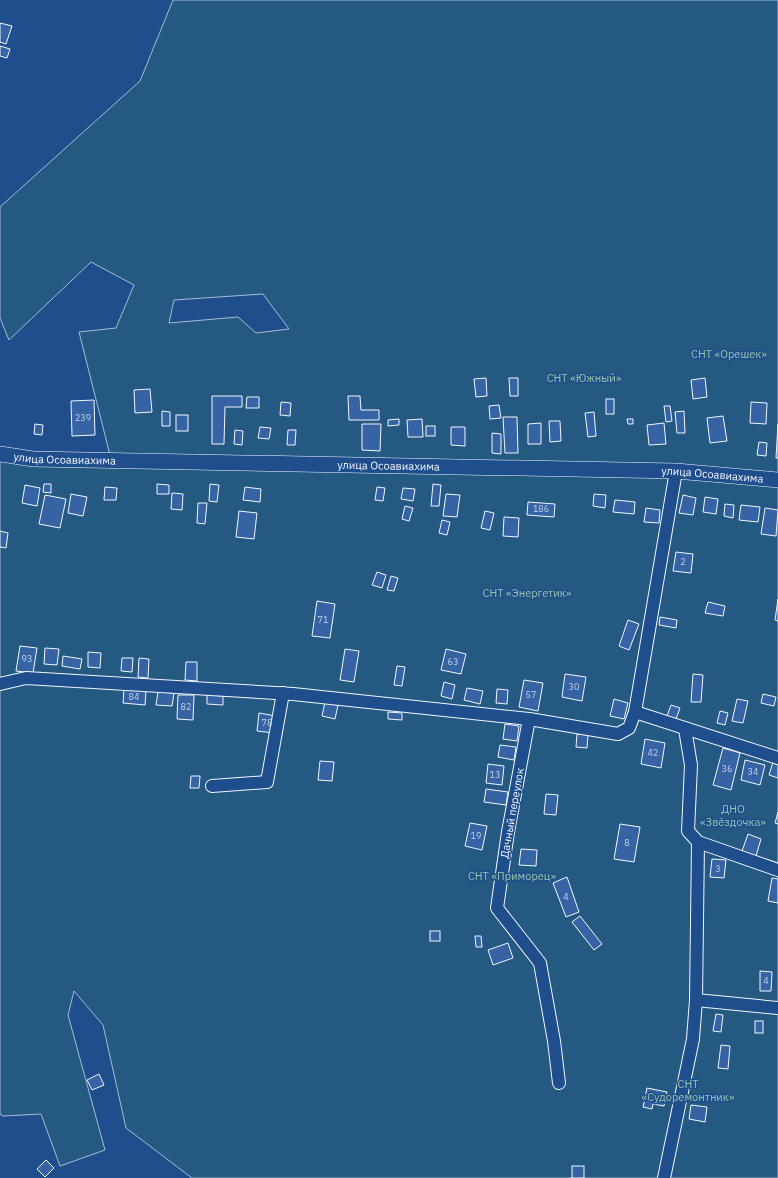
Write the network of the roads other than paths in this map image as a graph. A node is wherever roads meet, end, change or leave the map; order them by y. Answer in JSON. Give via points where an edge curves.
{"nodes":[{"id":1,"x":0,"y":454,"type":"edge"},
{"id":2,"x":676,"y":471,"type":"junction"},
{"id":3,"x":778,"y":480,"type":"edge"},
{"id":4,"x":0,"y":684,"type":"edge"},
{"id":5,"x":283,"y":693,"type":"junction"},
{"id":6,"x":635,"y":712,"type":"junction"},
{"id":7,"x":529,"y":719,"type":"junction"},
{"id":8,"x":685,"y":729,"type":"junction"},
{"id":9,"x":778,"y":758,"type":"edge"},
{"id":10,"x":212,"y":786,"type":"dead end"},
{"id":11,"x":698,"y":842,"type":"junction"},
{"id":12,"x":778,"y":870,"type":"edge"},
{"id":13,"x":696,"y":1000,"type":"junction"},
{"id":14,"x":778,"y":1008,"type":"edge"},
{"id":15,"x":559,"y":1083,"type":"dead end"},
{"id":16,"x":664,"y":1178,"type":"edge"}],
"edges":[{"from":1,"to":2,"type":"street","name":"улица Осоавиахима","via":[[33,458]]},
{"from":2,"to":3,"type":"street","name":"улица Осоавиахима"},
{"from":2,"to":6,"type":"street"},
{"from":4,"to":5,"type":"street","via":[[26,678]]},
{"from":5,"to":7,"type":"street"},
{"from":5,"to":10,"type":"street","via":[[267,782]]},
{"from":6,"to":7,"type":"street","via":[[629,728],[618,734]]},
{"from":6,"to":8,"type":"street"},
{"from":7,"to":15,"type":"street","name":"Дачный переулок","via":[[497,908],[540,963]]},
{"from":8,"to":9,"type":"street"},
{"from":8,"to":11,"type":"street","via":[[691,765],[688,831]]},
{"from":11,"to":12,"type":"street"},
{"from":11,"to":13,"type":"street"},
{"from":13,"to":14,"type":"street"},
{"from":13,"to":16,"type":"street","via":[[693,1039]]}]}
